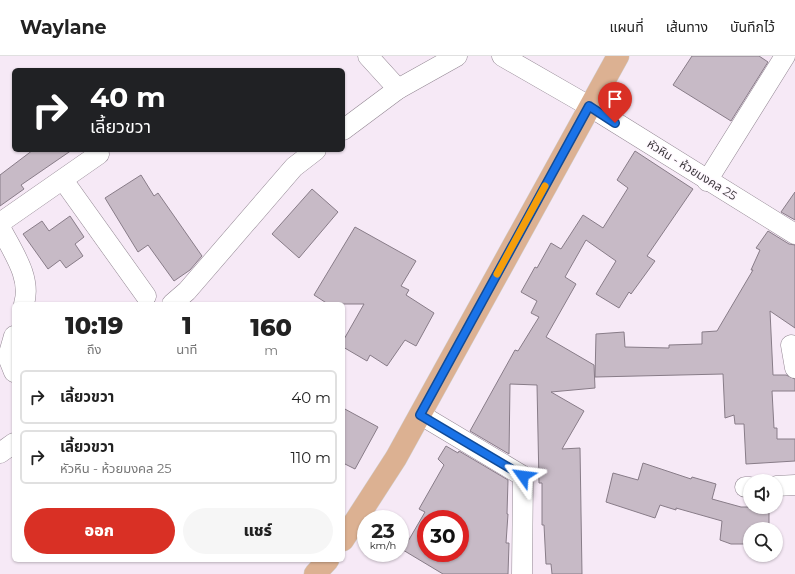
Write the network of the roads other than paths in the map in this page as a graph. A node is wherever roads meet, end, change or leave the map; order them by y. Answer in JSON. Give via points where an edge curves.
{"nodes":[{"id":1,"x":368,"y":56,"type":"edge"},
{"id":2,"x":457,"y":56,"type":"edge"},
{"id":3,"x":502,"y":56,"type":"edge"},
{"id":4,"x":618,"y":56,"type":"edge"},
{"id":5,"x":785,"y":56,"type":"edge"},
{"id":6,"x":398,"y":89,"type":"junction"},
{"id":7,"x":589,"y":106,"type":"junction"},
{"id":8,"x":345,"y":129,"type":"edge"},
{"id":9,"x":313,"y":152,"type":"edge"},
{"id":10,"x":99,"y":154,"type":"dead end"},
{"id":11,"x":63,"y":180,"type":"junction"},
{"id":12,"x":707,"y":181,"type":"junction"},
{"id":13,"x":0,"y":223,"type":"edge"},
{"id":14,"x":0,"y":227,"type":"edge"},
{"id":15,"x":795,"y":234,"type":"edge"},
{"id":16,"x":146,"y":296,"type":"dead end"},
{"id":17,"x":25,"y":302,"type":"edge"},
{"id":18,"x":174,"y":302,"type":"edge"},
{"id":19,"x":12,"y":343,"type":"edge"},
{"id":20,"x":791,"y":345,"type":"dead end"},
{"id":21,"x":12,"y":367,"type":"edge"},
{"id":22,"x":795,"y":368,"type":"edge"},
{"id":23,"x":420,"y":415,"type":"junction"},
{"id":24,"x":12,"y":444,"type":"edge"},
{"id":25,"x":0,"y":453,"type":"edge"},
{"id":26,"x":795,"y":485,"type":"edge"},
{"id":27,"x":783,"y":486,"type":"edge"},
{"id":28,"x":345,"y":537,"type":"edge"},
{"id":29,"x":326,"y":562,"type":"edge"},
{"id":30,"x":315,"y":574,"type":"edge"},
{"id":31,"x":522,"y":574,"type":"edge"}],
"edges":[{"from":1,"to":6,"type":"street"},
{"from":2,"to":6,"type":"street"},
{"from":3,"to":7,"type":"street","name":"หัวหิน - ห้วยมงคล 25"},
{"from":4,"to":7,"type":"main road"},
{"from":5,"to":12,"type":"street"},
{"from":6,"to":8,"type":"street"},
{"from":7,"to":12,"type":"street","name":"หัวหิน - ห้วยมงคล 25"},
{"from":7,"to":23,"type":"main road"},
{"from":9,"to":18,"type":"street","via":[[294,166],[187,291]]},
{"from":10,"to":11,"type":"street"},
{"from":11,"to":13,"type":"street"},
{"from":11,"to":16,"type":"street"},
{"from":12,"to":15,"type":"street","name":"หัวหิน - ห้วยมงคล 25"},
{"from":14,"to":17,"type":"street","via":[[23,274],[27,294]]},
{"from":19,"to":21,"type":"street","via":[[8,357]]},
{"from":20,"to":22,"type":"street"},
{"from":23,"to":28,"type":"main road","via":[[368,504]]},
{"from":23,"to":31,"type":"street","via":[[523,476]]},
{"from":24,"to":25,"type":"street"},
{"from":26,"to":27,"type":"street"},
{"from":29,"to":30,"type":"main road"}]}
